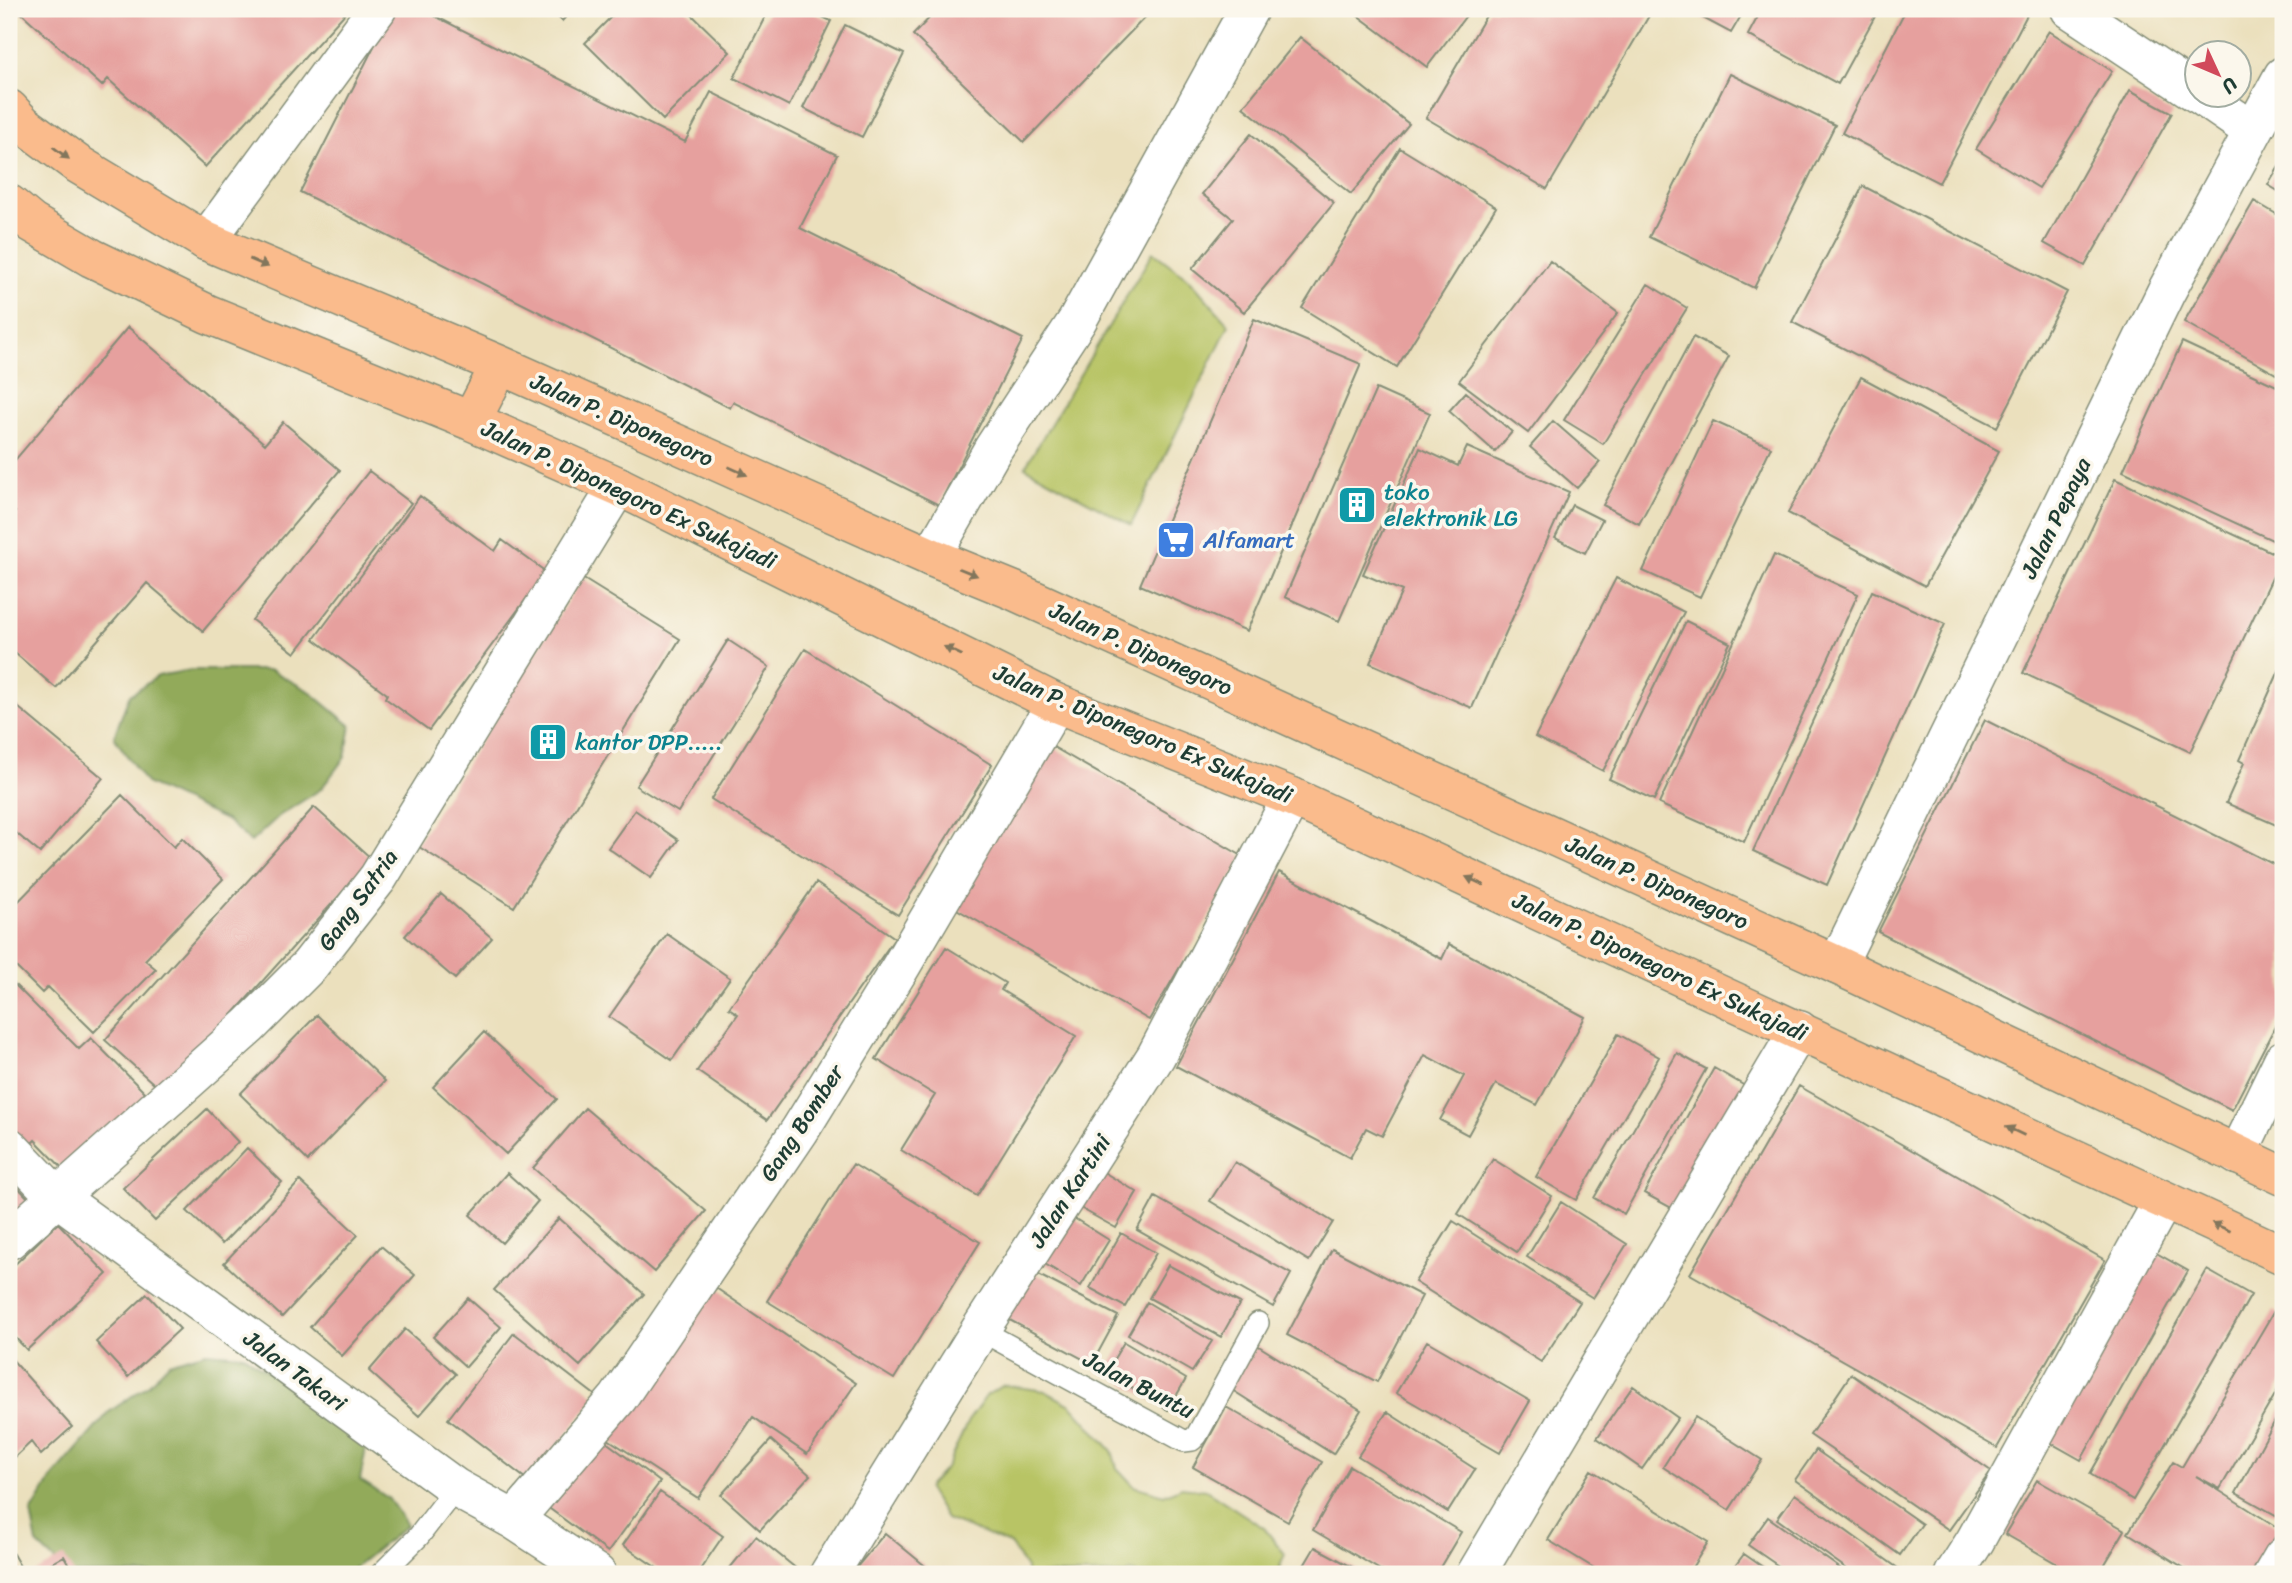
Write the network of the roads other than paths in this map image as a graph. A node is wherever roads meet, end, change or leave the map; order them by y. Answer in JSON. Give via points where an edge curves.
{"nodes":[{"id":1,"x":377,"y":9,"type":"edge"},
{"id":2,"x":1249,"y":9,"type":"edge"},
{"id":3,"x":2070,"y":9,"type":"edge"},
{"id":4,"x":2283,"y":76,"type":"edge"},
{"id":5,"x":2184,"y":85,"type":"edge"},
{"id":6,"x":2219,"y":108,"type":"edge"},
{"id":7,"x":9,"y":109,"type":"edge"},
{"id":8,"x":2253,"y":131,"type":"junction"},
{"id":9,"x":9,"y":204,"type":"edge"},
{"id":10,"x":206,"y":241,"type":"junction"},
{"id":11,"x":500,"y":365,"type":"junction"},
{"id":12,"x":471,"y":421,"type":"junction"},
{"id":13,"x":618,"y":486,"type":"junction"},
{"id":14,"x":931,"y":557,"type":"junction"},
{"id":15,"x":1056,"y":703,"type":"junction"},
{"id":16,"x":1292,"y":797,"type":"junction"},
{"id":17,"x":1837,"y":965,"type":"junction"},
{"id":18,"x":1799,"y":1030,"type":"junction"},
{"id":19,"x":2283,"y":1060,"type":"edge"},
{"id":20,"x":9,"y":1147,"type":"edge"},
{"id":21,"x":2236,"y":1155,"type":"junction"},
{"id":22,"x":2283,"y":1176,"type":"edge"},
{"id":23,"x":57,"y":1197,"type":"junction"},
{"id":24,"x":2163,"y":1201,"type":"junction"},
{"id":25,"x":9,"y":1240,"type":"edge"},
{"id":26,"x":2283,"y":1255,"type":"edge"},
{"id":27,"x":1258,"y":1323,"type":"dead end"},
{"id":28,"x":980,"y":1329,"type":"junction"},
{"id":29,"x":456,"y":1488,"type":"junction"},
{"id":30,"x":514,"y":1520,"type":"junction"},
{"id":31,"x":2283,"y":1557,"type":"edge"},
{"id":32,"x":381,"y":1574,"type":"edge"},
{"id":33,"x":597,"y":1574,"type":"edge"},
{"id":34,"x":829,"y":1574,"type":"edge"},
{"id":35,"x":1476,"y":1574,"type":"edge"},
{"id":36,"x":1954,"y":1574,"type":"edge"},
{"id":37,"x":2273,"y":1574,"type":"edge"}],
"edges":[{"from":1,"to":10,"type":"street"},
{"from":2,"to":14,"type":"street","via":[[1077,321],[993,449]]},
{"from":3,"to":5,"type":"street"},
{"from":4,"to":8,"type":"street","name":"Jalan Pepaya"},
{"from":6,"to":8,"type":"street"},
{"from":7,"to":10,"type":"main road","name":"Jalan P. Diponegoro","one_way":true,"via":[[76,163]]},
{"from":8,"to":17,"type":"street","name":"Jalan Pepaya","via":[[2166,292]]},
{"from":9,"to":12,"type":"main road","name":"Jalan P. Diponegoro Ex Sukajadi","via":[[92,258],[208,314]]},
{"from":10,"to":11,"type":"main road","name":"Jalan P. Diponegoro","one_way":true},
{"from":11,"to":12,"type":"main road"},
{"from":11,"to":14,"type":"main road","name":"Jalan P. Diponegoro","one_way":true},
{"from":12,"to":13,"type":"main road","name":"Jalan P. Diponegoro Ex Sukajadi"},
{"from":15,"to":13,"type":"main road","name":"Jalan P. Diponegoro Ex Sukajadi","one_way":true},
{"from":13,"to":23,"type":"street","name":"Gang Satria","via":[[378,878],[309,965],[250,1026]]},
{"from":14,"to":17,"type":"main road","name":"Jalan P. Diponegoro","one_way":true},
{"from":15,"to":16,"type":"main road","name":"Jalan P. Diponegoro Ex Sukajadi"},
{"from":15,"to":30,"type":"street","name":"Gang Bomber","via":[[800,1130],[618,1398]]},
{"from":18,"to":16,"type":"main road","name":"Jalan P. Diponegoro Ex Sukajadi","one_way":true},
{"from":16,"to":28,"type":"street","name":"Jalan Kartini","via":[[1156,1056]]},
{"from":17,"to":21,"type":"main road","name":"Jalan P. Diponegoro"},
{"from":24,"to":18,"type":"main road","name":"Jalan P. Diponegoro Ex Sukajadi","one_way":true},
{"from":18,"to":35,"type":"street"},
{"from":19,"to":21,"type":"street"},
{"from":20,"to":23,"type":"street","name":"Jalan Takari"},
{"from":21,"to":22,"type":"main road","name":"Jalan P. Diponegoro"},
{"from":23,"to":25,"type":"street","name":"Gang Satria"},
{"from":23,"to":29,"type":"street","name":"Jalan Takari"},
{"from":26,"to":24,"type":"main road","name":"Jalan P. Diponegoro Ex Sukajadi","one_way":true},
{"from":24,"to":36,"type":"street"},
{"from":27,"to":28,"type":"lane","name":"Jalan Buntu","via":[[1197,1434],[1184,1441]]},
{"from":28,"to":34,"type":"street","name":"Jalan Kartini"},
{"from":29,"to":30,"type":"street","name":"Jalan Takari"},
{"from":29,"to":32,"type":"lane","via":[[419,1536]]},
{"from":30,"to":33,"type":"street","name":"Jalan Takari"},
{"from":31,"to":37,"type":"street"}]}
